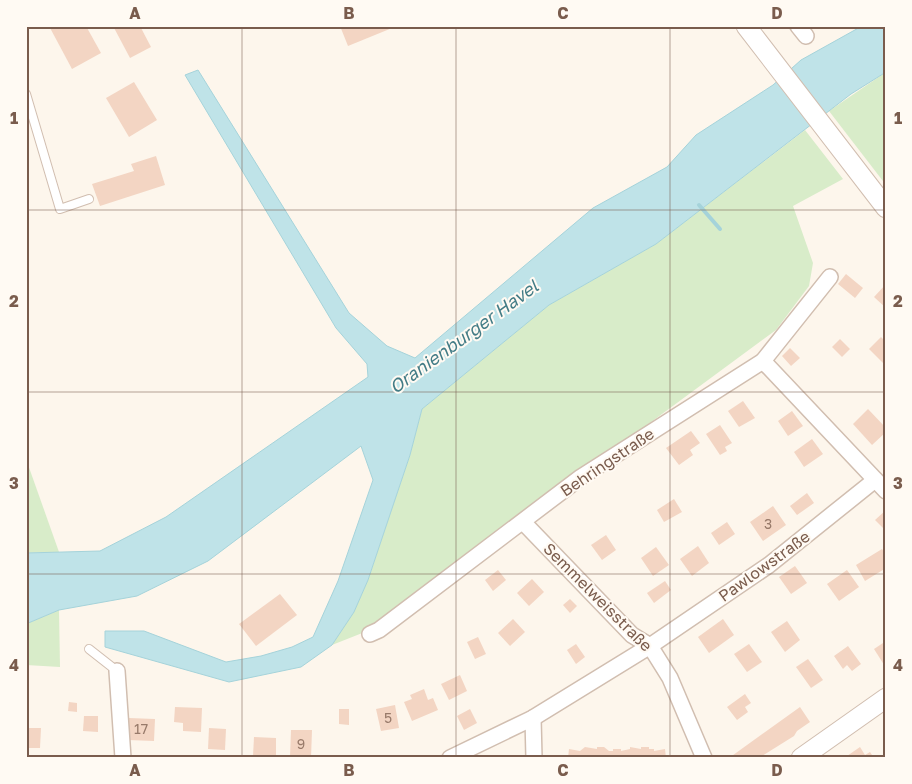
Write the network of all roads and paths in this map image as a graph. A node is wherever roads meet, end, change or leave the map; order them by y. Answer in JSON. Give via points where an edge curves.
{"nodes":[{"id":1,"x":746,"y":26,"type":"edge"},
{"id":2,"x":26,"y":94,"type":"edge"},
{"id":3,"x":89,"y":200,"type":"dead end"},
{"id":4,"x":886,"y":208,"type":"edge"},
{"id":5,"x":830,"y":277,"type":"dead end"},
{"id":6,"x":763,"y":361,"type":"junction"},
{"id":7,"x":875,"y":480,"type":"junction"},
{"id":8,"x":886,"y":491,"type":"edge"},
{"id":9,"x":524,"y":522,"type":"junction"},
{"id":10,"x":370,"y":634,"type":"dead end"},
{"id":11,"x":650,"y":646,"type":"junction"},
{"id":12,"x":89,"y":649,"type":"dead end"},
{"id":13,"x":117,"y":671,"type":"joint"},
{"id":14,"x":886,"y":698,"type":"edge"},
{"id":15,"x":533,"y":718,"type":"junction"},
{"id":16,"x":123,"y":758,"type":"edge"},
{"id":17,"x":450,"y":758,"type":"edge"},
{"id":18,"x":534,"y":758,"type":"edge"},
{"id":19,"x":704,"y":758,"type":"edge"},
{"id":20,"x":801,"y":758,"type":"edge"}],
"edges":[{"from":1,"to":4,"type":"street"},
{"from":2,"to":3,"type":"lane","via":[[60,209]]},
{"from":5,"to":6,"type":"street","name":"Behringstraße"},
{"from":6,"to":7,"type":"street"},
{"from":6,"to":9,"type":"street","name":"Behringstraße","via":[[581,477]]},
{"from":7,"to":8,"type":"street"},
{"from":7,"to":11,"type":"street","name":"Pawlowstraße","via":[[769,565]]},
{"from":9,"to":10,"type":"street","name":"Behringstraße"},
{"from":9,"to":11,"type":"street","name":"Semmelweisstraße","via":[[632,635]]},
{"from":11,"to":15,"type":"street","name":"Pawlowstraße"},
{"from":11,"to":19,"type":"street","name":"Semmelweisstraße","via":[[670,678]]},
{"from":12,"to":13,"type":"lane"},
{"from":13,"to":16,"type":"street"},
{"from":14,"to":20,"type":"street"},
{"from":15,"to":17,"type":"street","name":"Pawlowstraße"},
{"from":15,"to":18,"type":"street"}]}
